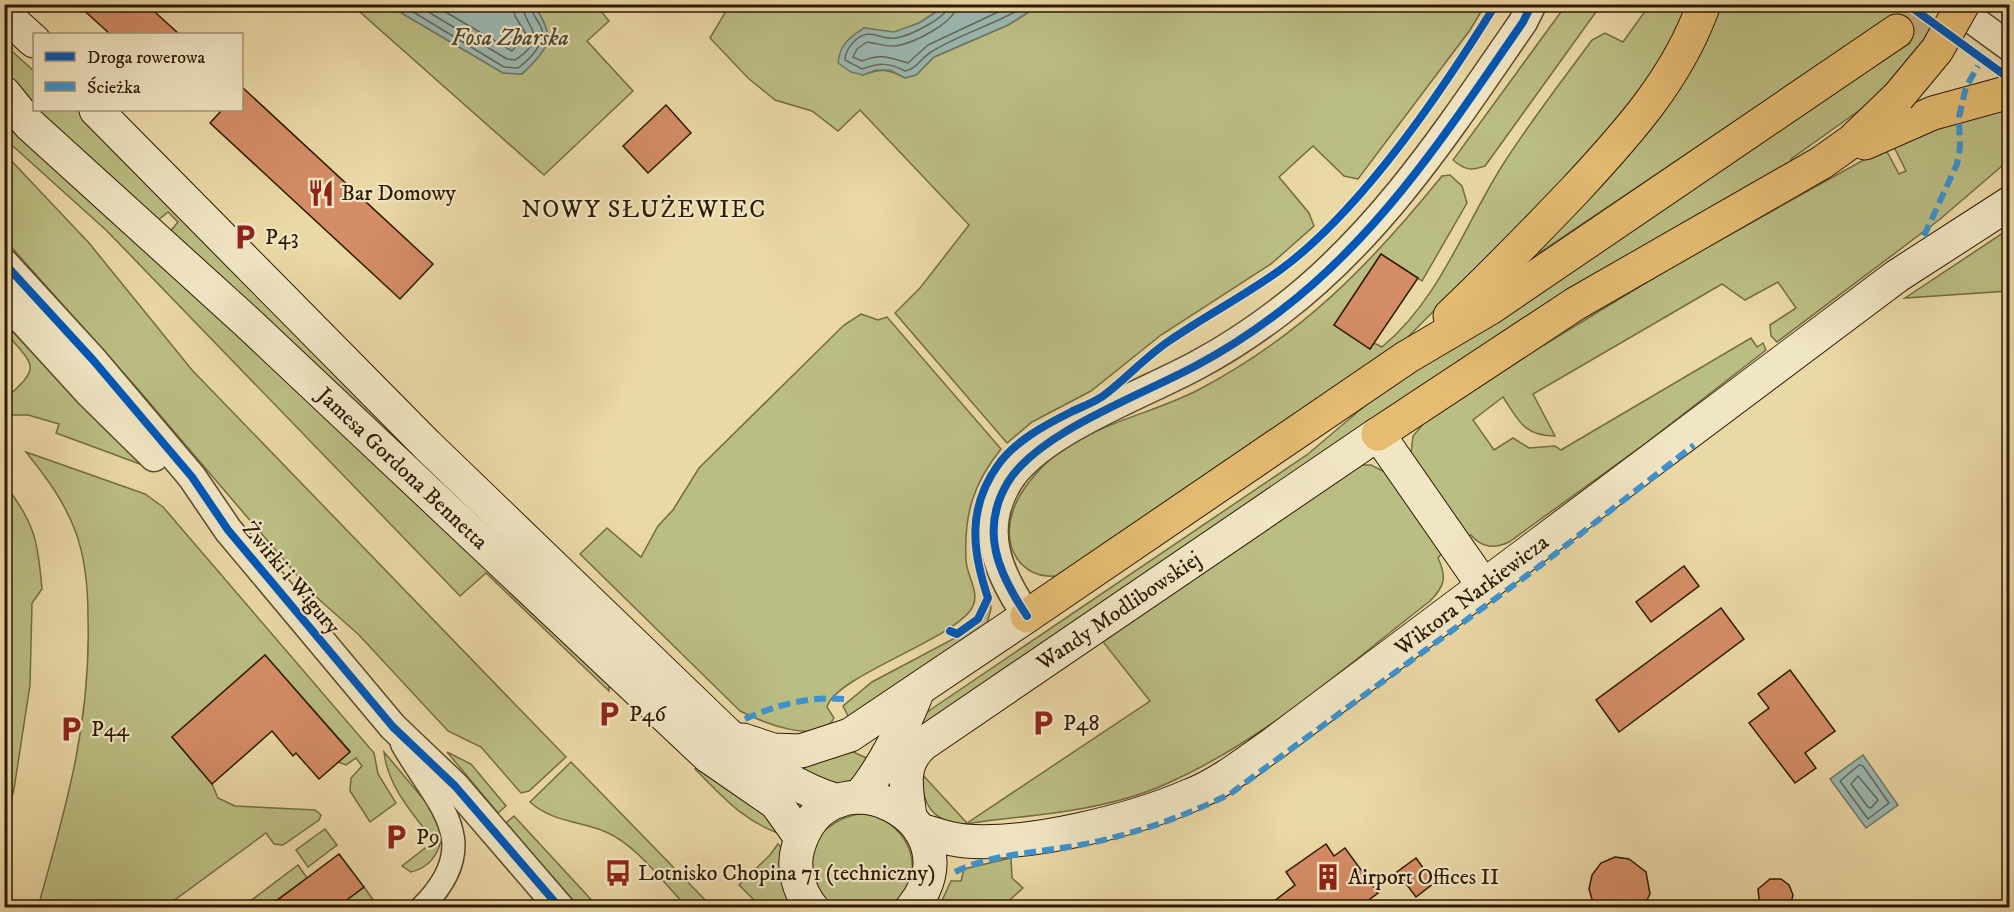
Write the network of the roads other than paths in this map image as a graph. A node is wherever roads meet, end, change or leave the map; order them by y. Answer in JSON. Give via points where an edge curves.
{"nodes":[{"id":1,"x":1546,"y":4,"type":"edge"},
{"id":2,"x":1704,"y":4,"type":"edge"},
{"id":3,"x":1951,"y":4,"type":"edge"},
{"id":4,"x":1963,"y":4,"type":"edge"},
{"id":5,"x":1528,"y":13,"type":"edge"},
{"id":6,"x":4,"y":14,"type":"edge"},
{"id":7,"x":1897,"y":31,"type":"tunnel mouth"},
{"id":8,"x":33,"y":40,"type":"edge"},
{"id":9,"x":2010,"y":47,"type":"edge"},
{"id":10,"x":2010,"y":92,"type":"edge"},
{"id":11,"x":4,"y":93,"type":"edge"},
{"id":12,"x":97,"y":111,"type":"edge"},
{"id":13,"x":1896,"y":113,"type":"junction"},
{"id":14,"x":2010,"y":180,"type":"edge"},
{"id":15,"x":2010,"y":203,"type":"edge"},
{"id":16,"x":4,"y":262,"type":"edge"},
{"id":17,"x":1897,"y":276,"type":"junction"},
{"id":18,"x":4,"y":300,"type":"edge"},
{"id":19,"x":1407,"y":357,"type":"junction"},
{"id":20,"x":1378,"y":434,"type":"junction"},
{"id":21,"x":228,"y":530,"type":"junction"},
{"id":22,"x":1483,"y":585,"type":"junction"},
{"id":23,"x":1027,"y":616,"type":"junction"},
{"id":24,"x":919,"y":688,"type":"junction"},
{"id":25,"x":393,"y":727,"type":"junction"},
{"id":26,"x":726,"y":733,"type":"junction"},
{"id":27,"x":848,"y":799,"type":"junction"},
{"id":28,"x":915,"y":823,"type":"junction"},
{"id":29,"x":801,"y":838,"type":"junction"},
{"id":30,"x":1011,"y":840,"type":"junction"},
{"id":31,"x":919,"y":894,"type":"edge"},
{"id":32,"x":422,"y":908,"type":"edge"},
{"id":33,"x":560,"y":908,"type":"edge"},
{"id":34,"x":812,"y":908,"type":"edge"}],
"edges":[{"from":1,"to":5,"type":"street"},
{"from":2,"to":19,"type":"highway","via":[[1676,64],[1637,121],[1516,253]]},
{"from":3,"to":9,"type":"street"},
{"from":4,"to":13,"type":"highway","bridge":true},
{"from":5,"to":23,"type":"street","via":[[1413,180],[1311,288],[1246,337],[1066,432],[1016,471],[1000,497],[993,542],[1001,571]]},
{"from":6,"to":8,"type":"main road"},
{"from":7,"to":19,"type":"highway","via":[[1490,308]]},
{"from":10,"to":13,"type":"highway","via":[[1956,106]]},
{"from":11,"to":29,"type":"main road","name":"Jamesa Gordona Bennetta","via":[[29,124],[254,329],[708,756],[776,803]]},
{"from":12,"to":26,"type":"main road","name":"Jamesa Gordona Bennetta","via":[[427,445]]},
{"from":13,"to":20,"type":"highway","via":[[1821,163],[1575,304]]},
{"from":14,"to":17,"type":"main road","name":"Wiktora Narkiewicza"},
{"from":15,"to":17,"type":"main road","name":"Wiktora Narkiewicza"},
{"from":16,"to":21,"type":"street","name":"Żwirki i Wigury","via":[[192,477]]},
{"from":17,"to":22,"type":"main road","name":"Wiktora Narkiewicza"},
{"from":18,"to":21,"type":"street","via":[[90,394]]},
{"from":19,"to":23,"type":"highway"},
{"from":20,"to":22,"type":"main road"},
{"from":20,"to":28,"type":"main road","name":"Wandy Modlibowskiej","via":[[923,744],[907,767],[905,779]]},
{"from":21,"to":25,"type":"street","name":"Żwirki i Wigury"},
{"from":22,"to":30,"type":"main road","name":"Wiktora Narkiewicza","via":[[1273,744],[1192,795],[1142,813]]},
{"from":23,"to":24,"type":"main road"},
{"from":24,"to":26,"type":"main road","via":[[850,735],[801,751],[773,750]]},
{"from":24,"to":27,"type":"main road","via":[[905,723],[869,785]]},
{"from":25,"to":32,"type":"street","via":[[451,825],[451,863],[440,887]]},
{"from":25,"to":33,"type":"street","name":"Żwirki i Wigury","via":[[454,786]]},
{"from":26,"to":27,"type":"main road","name":"Jamesa Gordona Bennetta","via":[[765,764],[812,793]]},
{"from":27,"to":28,"type":"main road","name":"Jamesa Gordona Bennetta","via":[[885,801]]},
{"from":27,"to":29,"type":"main road","via":[[813,818]]},
{"from":28,"to":30,"type":"main road","name":"Wiktora Narkiewicza","via":[[966,841]]},
{"from":28,"to":31,"type":"main road","name":"Wandy Modlibowskiej","via":[[929,858]]},
{"from":29,"to":34,"type":"main road","via":[[796,856],[797,876]]},
{"from":30,"to":31,"type":"main road","name":"Wiktora Narkiewicza","via":[[952,862]]}]}
